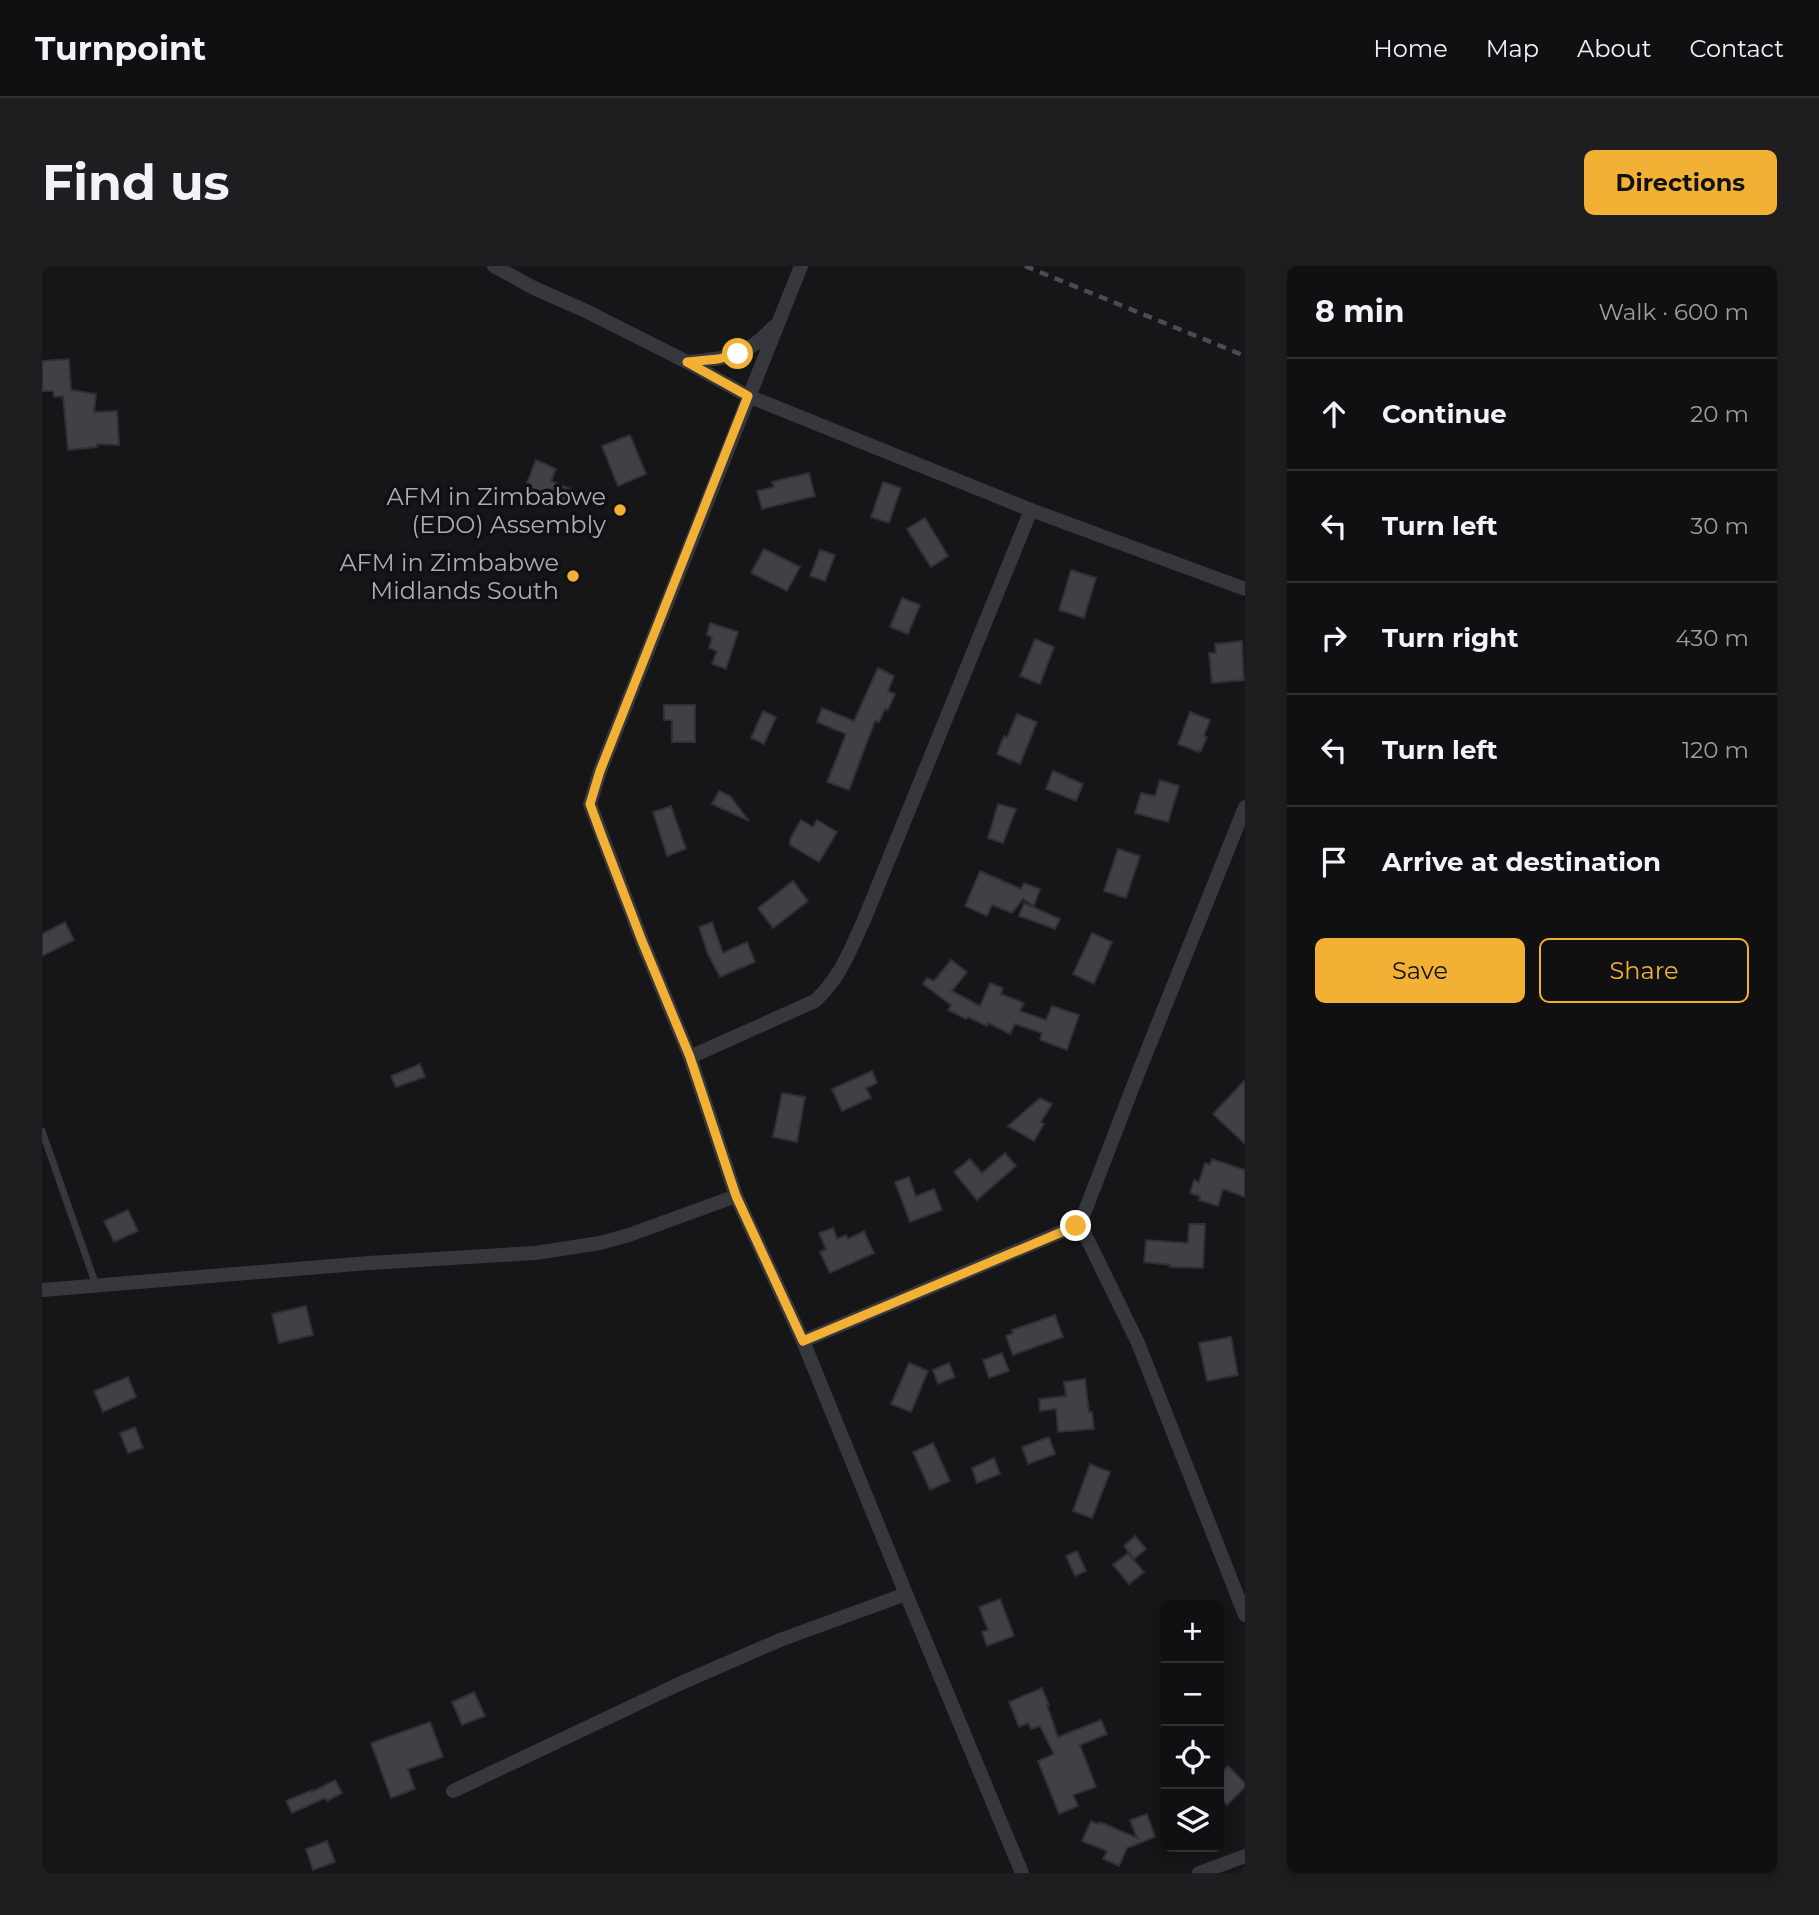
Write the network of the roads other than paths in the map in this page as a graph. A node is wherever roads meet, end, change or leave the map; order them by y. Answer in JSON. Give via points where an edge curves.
{"nodes":[{"id":1,"x":494,"y":266,"type":"edge"},
{"id":2,"x":802,"y":266,"type":"edge"},
{"id":3,"x":779,"y":320,"type":"junction"},
{"id":4,"x":687,"y":362,"type":"junction"},
{"id":5,"x":748,"y":396,"type":"junction"},
{"id":6,"x":1031,"y":510,"type":"junction"},
{"id":7,"x":1245,"y":589,"type":"edge"},
{"id":8,"x":1245,"y":807,"type":"edge"},
{"id":9,"x":690,"y":1057,"type":"junction"},
{"id":10,"x":42,"y":1131,"type":"edge"},
{"id":11,"x":736,"y":1196,"type":"junction"},
{"id":12,"x":1080,"y":1224,"type":"junction"},
{"id":13,"x":96,"y":1286,"type":"junction"},
{"id":14,"x":42,"y":1290,"type":"edge"},
{"id":15,"x":803,"y":1341,"type":"junction"},
{"id":16,"x":906,"y":1594,"type":"junction"},
{"id":17,"x":1245,"y":1615,"type":"edge"},
{"id":18,"x":453,"y":1791,"type":"dead end"},
{"id":19,"x":1245,"y":1856,"type":"edge"},
{"id":20,"x":1022,"y":1873,"type":"edge"},
{"id":21,"x":1199,"y":1873,"type":"edge"}],
"edges":[{"from":1,"to":4,"type":"street"},
{"from":2,"to":3,"type":"street"},
{"from":3,"to":4,"type":"street","via":[[755,346],[738,354]]},
{"from":3,"to":5,"type":"street"},
{"from":4,"to":5,"type":"street"},
{"from":5,"to":6,"type":"street"},
{"from":5,"to":9,"type":"street","via":[[590,804]]},
{"from":6,"to":7,"type":"street"},
{"from":6,"to":9,"type":"street","via":[[840,972],[815,1001]]},
{"from":8,"to":12,"type":"street"},
{"from":9,"to":11,"type":"street"},
{"from":10,"to":13,"type":"lane"},
{"from":11,"to":13,"type":"street","via":[[600,1243],[535,1253]]},
{"from":11,"to":15,"type":"street"},
{"from":12,"to":15,"type":"street"},
{"from":12,"to":17,"type":"street","via":[[1138,1343]]},
{"from":13,"to":14,"type":"street"},
{"from":15,"to":16,"type":"street"},
{"from":16,"to":18,"type":"street","via":[[779,1640]]},
{"from":16,"to":20,"type":"street"},
{"from":19,"to":21,"type":"street"}]}
